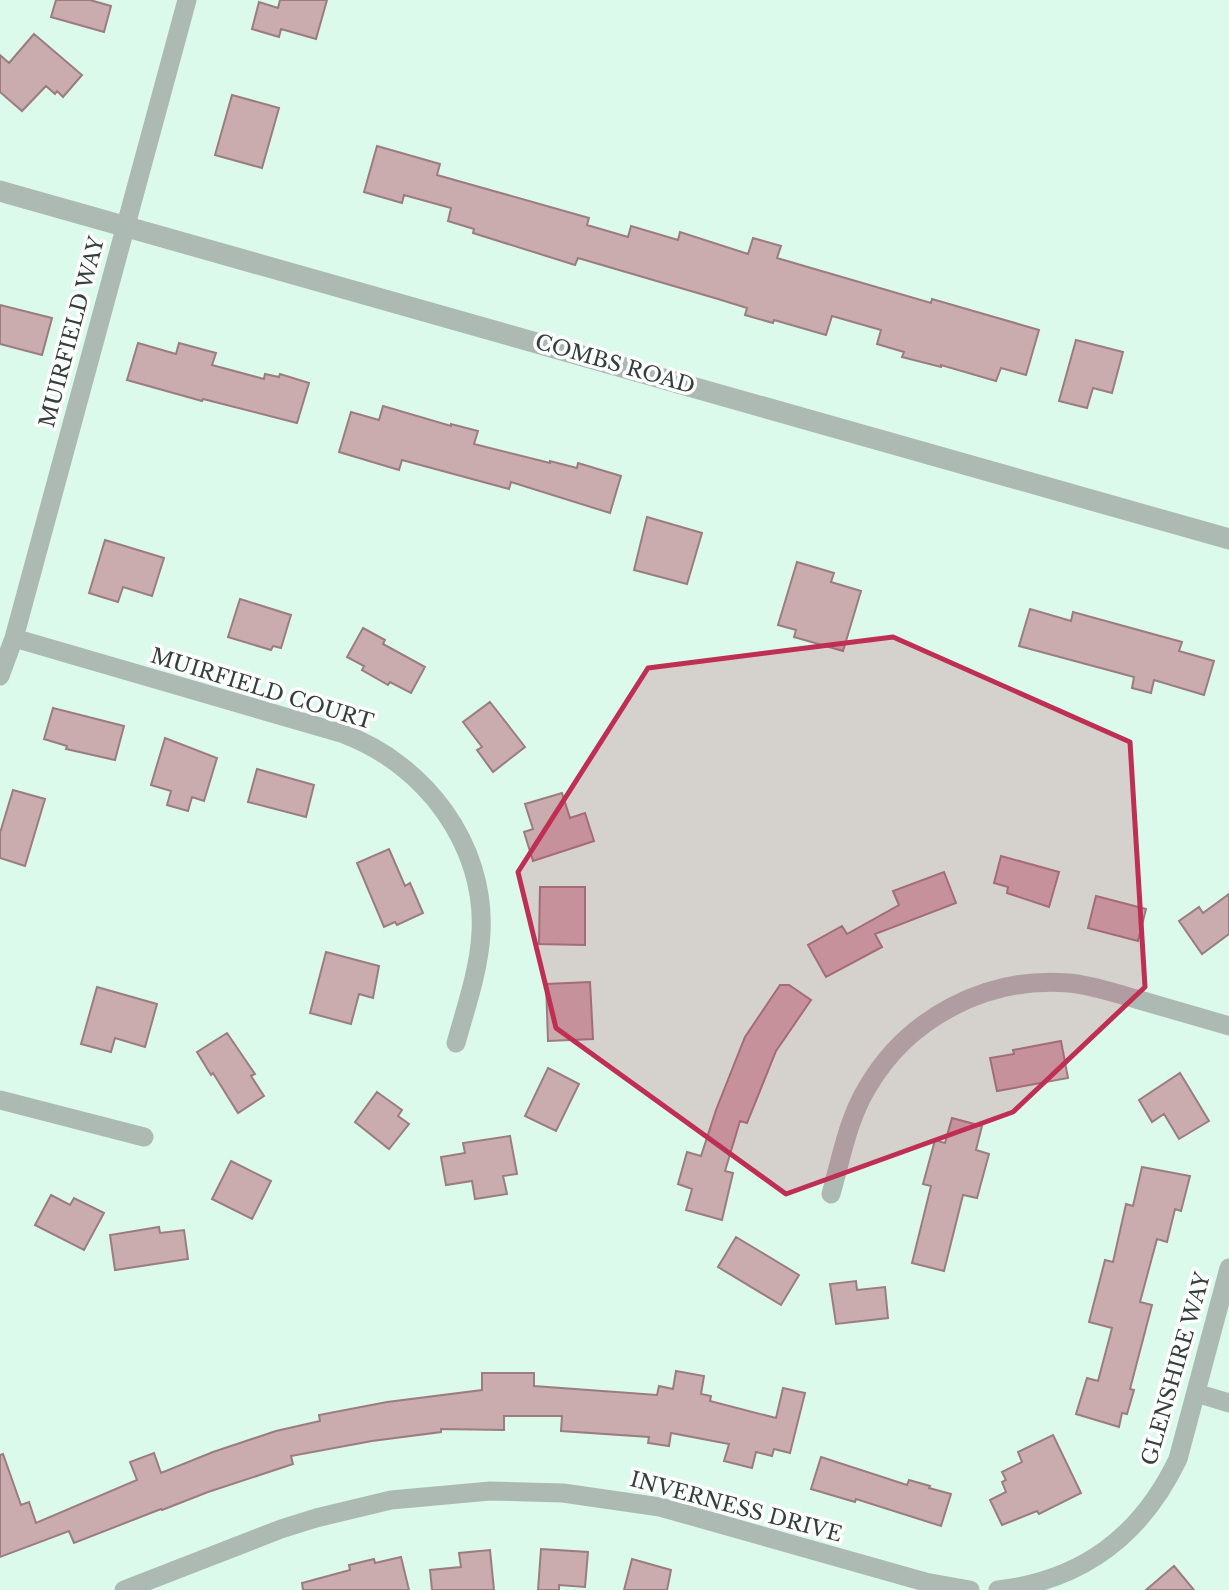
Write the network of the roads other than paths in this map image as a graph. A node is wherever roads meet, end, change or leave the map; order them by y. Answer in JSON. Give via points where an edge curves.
{"nodes":[{"id":1,"x":187,"y":0,"type":"edge"},
{"id":2,"x":0,"y":191,"type":"edge"},
{"id":3,"x":125,"y":225,"type":"junction"},
{"id":4,"x":1229,"y":539,"type":"edge"},
{"id":5,"x":14,"y":638,"type":"junction"},
{"id":6,"x":0,"y":676,"type":"edge"},
{"id":7,"x":1229,"y":1026,"type":"edge"},
{"id":8,"x":456,"y":1043,"type":"dead end"},
{"id":9,"x":0,"y":1100,"type":"edge"},
{"id":10,"x":144,"y":1137,"type":"dead end"},
{"id":11,"x":831,"y":1194,"type":"dead end"},
{"id":12,"x":1229,"y":1268,"type":"edge"},
{"id":13,"x":1196,"y":1393,"type":"junction"},
{"id":14,"x":1229,"y":1403,"type":"edge"},
{"id":15,"x":124,"y":1590,"type":"edge"},
{"id":16,"x":970,"y":1590,"type":"edge"},
{"id":17,"x":998,"y":1590,"type":"edge"}],
"edges":[{"from":1,"to":3,"type":"street","name":"MUIRFIELD WAY"},
{"from":2,"to":3,"type":"street","name":"COMBS ROAD"},
{"from":3,"to":4,"type":"street","name":"COMBS ROAD"},
{"from":3,"to":5,"type":"street","name":"MUIRFIELD WAY"},
{"from":5,"to":6,"type":"street","name":"MUIRFIELD WAY"},
{"from":5,"to":8,"type":"street","name":"MUIRFIELD COURT","via":[[344,734],[407,769],[434,796],[461,837],[480,907],[476,968]]},
{"from":7,"to":11,"type":"street","via":[[1069,983],[1009,986],[952,1005],[922,1024],[867,1087]]},
{"from":9,"to":10,"type":"street"},
{"from":12,"to":13,"type":"street","name":"GLENSHIRE WAY"},
{"from":13,"to":14,"type":"street"},
{"from":13,"to":17,"type":"street","name":"GLENSHIRE WAY","via":[[1167,1482],[1119,1541],[1066,1574]]},
{"from":15,"to":16,"type":"street","name":"INVERNESS DRIVE","via":[[343,1510],[440,1494],[518,1491],[588,1495],[660,1507],[925,1582]]}]}
